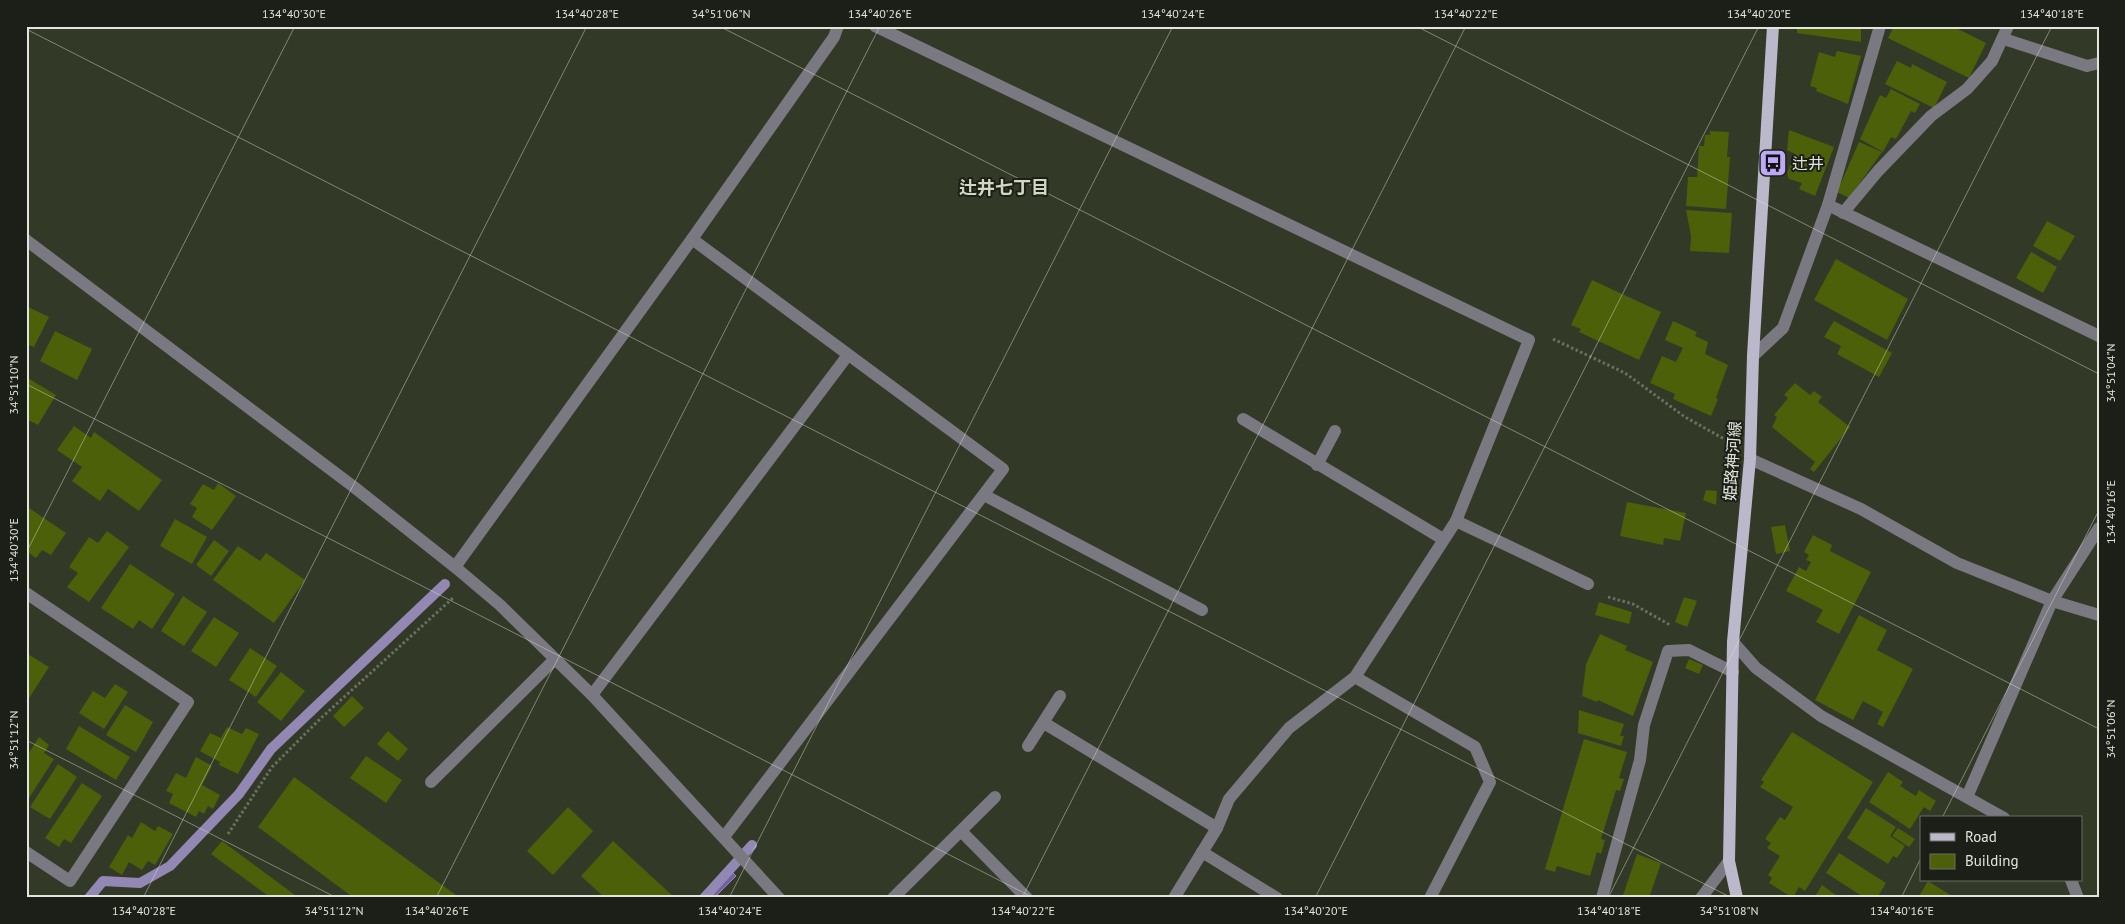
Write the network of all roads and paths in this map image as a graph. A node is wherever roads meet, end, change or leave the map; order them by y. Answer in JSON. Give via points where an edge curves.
{"nodes":[{"id":1,"x":838,"y":26,"type":"edge"},
{"id":2,"x":874,"y":26,"type":"edge"},
{"id":3,"x":1773,"y":26,"type":"edge"},
{"id":4,"x":1880,"y":26,"type":"edge"},
{"id":5,"x":2008,"y":26,"type":"edge"},
{"id":6,"x":2004,"y":39,"type":"junction"},
{"id":7,"x":2099,"y":63,"type":"edge"},
{"id":8,"x":1828,"y":205,"type":"junction"},
{"id":9,"x":1843,"y":212,"type":"junction"},
{"id":10,"x":692,"y":239,"type":"junction"},
{"id":11,"x":26,"y":240,"type":"edge"},
{"id":12,"x":2099,"y":336,"type":"edge"},
{"id":13,"x":1530,"y":340,"type":"junction"},
{"id":14,"x":848,"y":355,"type":"junction"},
{"id":15,"x":1753,"y":356,"type":"junction"},
{"id":16,"x":1243,"y":420,"type":"dead end"},
{"id":17,"x":1335,"y":431,"type":"dead end"},
{"id":18,"x":1750,"y":459,"type":"junction"},
{"id":19,"x":1317,"y":464,"type":"junction"},
{"id":20,"x":984,"y":495,"type":"junction"},
{"id":21,"x":1456,"y":521,"type":"junction"},
{"id":22,"x":2099,"y":528,"type":"edge"},
{"id":23,"x":1443,"y":539,"type":"junction"},
{"id":24,"x":455,"y":566,"type":"junction"},
{"id":25,"x":471,"y":580,"type":"junction"},
{"id":26,"x":1588,"y":584,"type":"joint"},
{"id":27,"x":26,"y":593,"type":"edge"},
{"id":28,"x":2052,"y":601,"type":"junction"},
{"id":29,"x":1202,"y":610,"type":"dead end"},
{"id":30,"x":2099,"y":615,"type":"edge"},
{"id":31,"x":1733,"y":642,"type":"junction"},
{"id":32,"x":1679,"y":650,"type":"junction"},
{"id":33,"x":555,"y":659,"type":"junction"},
{"id":34,"x":1733,"y":672,"type":"junction"},
{"id":35,"x":1355,"y":678,"type":"junction"},
{"id":36,"x":592,"y":695,"type":"junction"},
{"id":37,"x":1060,"y":696,"type":"dead end"},
{"id":38,"x":1044,"y":722,"type":"junction"},
{"id":39,"x":1028,"y":746,"type":"dead end"},
{"id":40,"x":431,"y":782,"type":"dead end"},
{"id":41,"x":995,"y":797,"type":"dead end"},
{"id":42,"x":1967,"y":797,"type":"junction"},
{"id":43,"x":2000,"y":816,"type":"edge"},
{"id":44,"x":1217,"y":828,"type":"junction"},
{"id":45,"x":961,"y":830,"type":"junction"},
{"id":46,"x":228,"y":834,"type":"dead end"},
{"id":47,"x":724,"y":837,"type":"junction"},
{"id":48,"x":26,"y":852,"type":"edge"},
{"id":49,"x":1202,"y":852,"type":"junction"},
{"id":50,"x":1729,"y":861,"type":"junction"},
{"id":51,"x":2072,"y":882,"type":"edge"},
{"id":52,"x":779,"y":898,"type":"edge"},
{"id":53,"x":893,"y":898,"type":"edge"},
{"id":54,"x":1027,"y":898,"type":"edge"},
{"id":55,"x":1174,"y":898,"type":"edge"},
{"id":56,"x":1277,"y":898,"type":"edge"},
{"id":57,"x":1430,"y":898,"type":"edge"},
{"id":58,"x":1602,"y":898,"type":"edge"},
{"id":59,"x":1701,"y":898,"type":"edge"},
{"id":60,"x":1737,"y":898,"type":"edge"},
{"id":61,"x":2078,"y":898,"type":"edge"}],
"edges":[{"from":1,"to":10,"type":"street","via":[[834,37]]},
{"from":2,"to":13,"type":"street"},
{"from":3,"to":15,"type":"main road","name":"姫路神河線"},
{"from":4,"to":8,"type":"street"},
{"from":5,"to":6,"type":"street"},
{"from":6,"to":7,"type":"street","via":[[2088,66]]},
{"from":6,"to":9,"type":"street","via":[[1992,62],[1967,89],[1931,116]]},
{"from":8,"to":9,"type":"street"},
{"from":8,"to":15,"type":"street","via":[[1783,328]]},
{"from":9,"to":12,"type":"street"},
{"from":10,"to":14,"type":"street"},
{"from":10,"to":24,"type":"street"},
{"from":11,"to":24,"type":"street"},
{"from":13,"to":18,"type":"path","via":[[1552,339],[1625,373]]},
{"from":13,"to":21,"type":"street"},
{"from":14,"to":20,"type":"street","via":[[1003,469]]},
{"from":14,"to":36,"type":"street"},
{"from":15,"to":18,"type":"main road","name":"姫路神河線"},
{"from":16,"to":19,"type":"street"},
{"from":17,"to":19,"type":"street"},
{"from":18,"to":28,"type":"street","via":[[1861,509],[1957,563]]},
{"from":18,"to":31,"type":"main road","name":"姫路神河線"},
{"from":19,"to":23,"type":"street"},
{"from":20,"to":29,"type":"street"},
{"from":20,"to":47,"type":"street"},
{"from":21,"to":23,"type":"street"},
{"from":21,"to":26,"type":"street"},
{"from":22,"to":28,"type":"street"},
{"from":23,"to":35,"type":"street"},
{"from":24,"to":25,"type":"street"},
{"from":25,"to":33,"type":"street"},
{"from":25,"to":46,"type":"path","via":[[272,766]]},
{"from":26,"to":32,"type":"path","via":[[1594,593],[1633,604],[1680,631]]},
{"from":27,"to":48,"type":"street","via":[[188,702],[70,881]]},
{"from":28,"to":30,"type":"street"},
{"from":28,"to":42,"type":"street"},
{"from":31,"to":34,"type":"main road","name":"姫路神河線"},
{"from":31,"to":42,"type":"street","via":[[1756,668],[1821,716]]},
{"from":32,"to":34,"type":"street","via":[[1689,650]]},
{"from":32,"to":58,"type":"street","via":[[1668,651],[1644,725],[1640,760]]},
{"from":33,"to":36,"type":"street"},
{"from":33,"to":40,"type":"street"},
{"from":34,"to":50,"type":"main road","name":"姫路神河線"},
{"from":35,"to":44,"type":"street","via":[[1289,728],[1229,799]]},
{"from":35,"to":57,"type":"street","via":[[1475,747],[1490,782]]},
{"from":36,"to":47,"type":"street"},
{"from":37,"to":38,"type":"street"},
{"from":38,"to":39,"type":"street"},
{"from":38,"to":44,"type":"street"},
{"from":41,"to":45,"type":"street"},
{"from":42,"to":43,"type":"street"},
{"from":44,"to":49,"type":"street"},
{"from":45,"to":53,"type":"street"},
{"from":45,"to":54,"type":"street"},
{"from":47,"to":52,"type":"street"},
{"from":49,"to":55,"type":"street"},
{"from":49,"to":56,"type":"street"},
{"from":50,"to":59,"type":"street"},
{"from":50,"to":60,"type":"main road","name":"姫路神河線"},
{"from":51,"to":61,"type":"street"}]}
